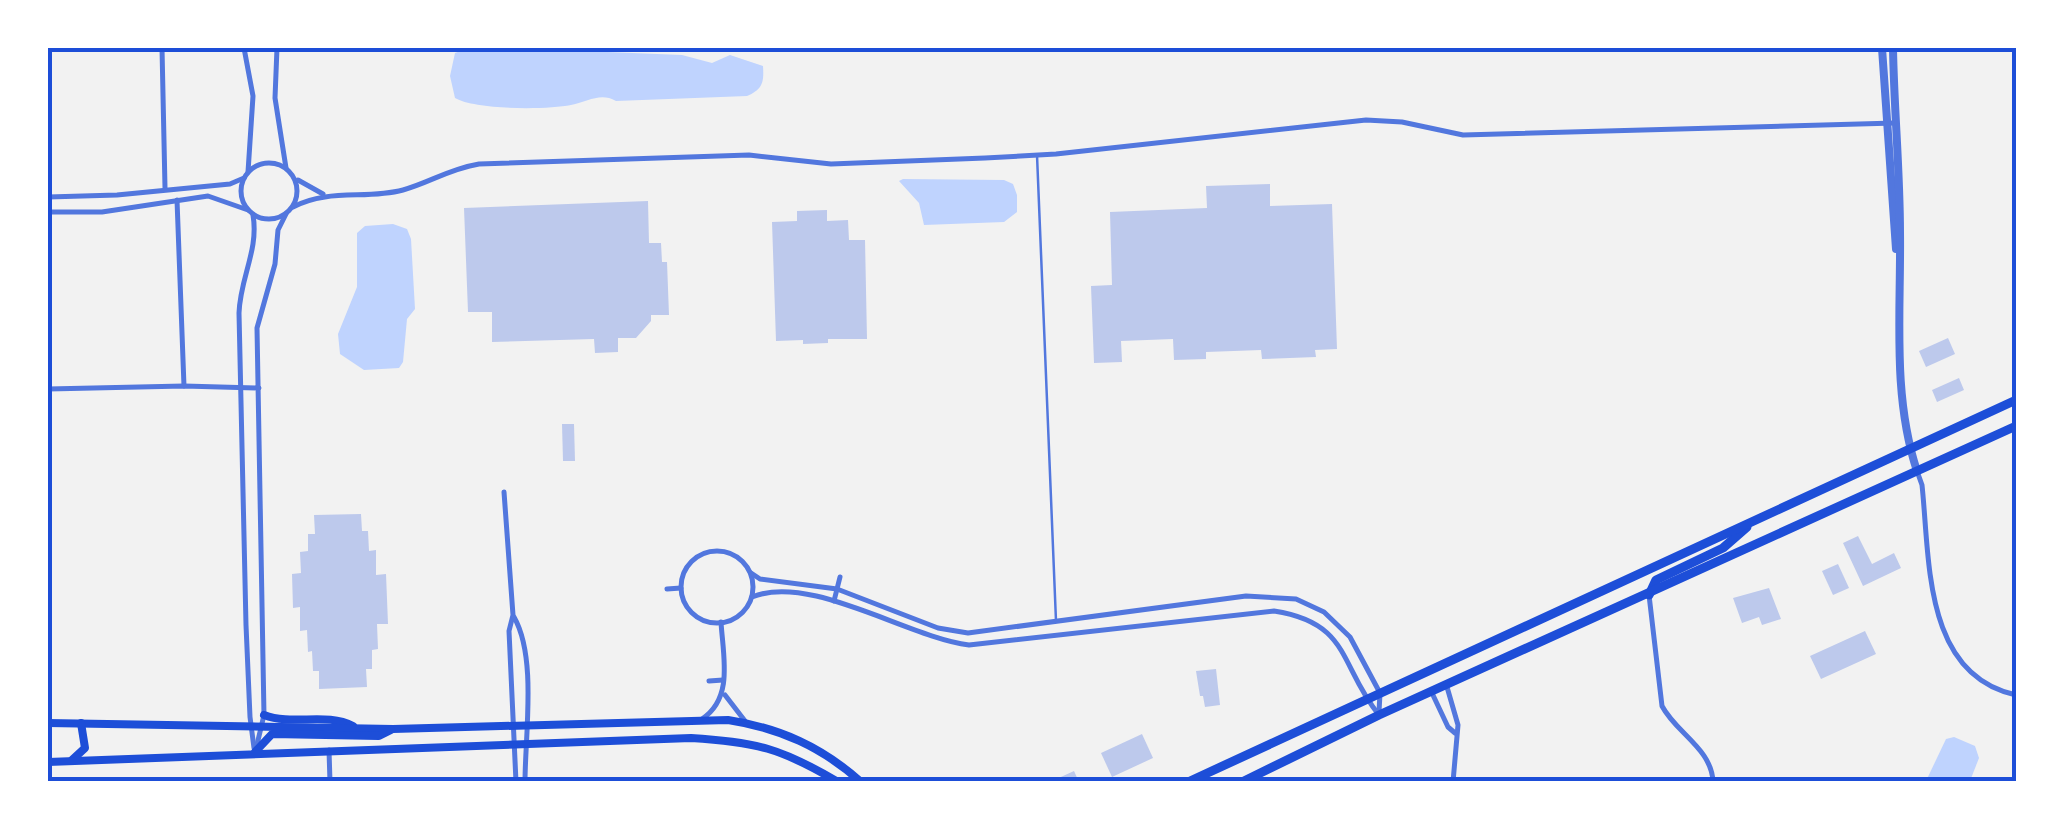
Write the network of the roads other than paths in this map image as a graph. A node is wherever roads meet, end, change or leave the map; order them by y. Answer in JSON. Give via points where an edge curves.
{"nodes":[{"id":1,"x":162,"y":48,"type":"edge"},
{"id":2,"x":244,"y":48,"type":"edge"},
{"id":3,"x":277,"y":48,"type":"edge"},
{"id":4,"x":1882,"y":48,"type":"edge"},
{"id":5,"x":1893,"y":48,"type":"edge"},
{"id":6,"x":1891,"y":123,"type":"junction"},
{"id":7,"x":48,"y":124,"type":"edge"},
{"id":8,"x":1037,"y":155,"type":"junction"},
{"id":9,"x":286,"y":168,"type":"junction"},
{"id":10,"x":246,"y":175,"type":"junction"},
{"id":11,"x":294,"y":176,"type":"junction"},
{"id":12,"x":165,"y":188,"type":"junction"},
{"id":13,"x":326,"y":195,"type":"junction"},
{"id":14,"x":48,"y":197,"type":"edge"},
{"id":15,"x":177,"y":200,"type":"junction"},
{"id":16,"x":293,"y":207,"type":"junction"},
{"id":17,"x":48,"y":212,"type":"edge"},
{"id":18,"x":250,"y":212,"type":"junction"},
{"id":19,"x":286,"y":214,"type":"junction"},
{"id":20,"x":48,"y":246,"type":"edge"},
{"id":21,"x":184,"y":386,"type":"junction"},
{"id":22,"x":241,"y":388,"type":"junction"},
{"id":23,"x":259,"y":388,"type":"junction"},
{"id":24,"x":48,"y":389,"type":"edge"},
{"id":25,"x":2016,"y":400,"type":"edge"},
{"id":26,"x":2016,"y":426,"type":"edge"},
{"id":27,"x":1910,"y":449,"type":"junction"},
{"id":28,"x":1918,"y":471,"type":"junction"},
{"id":29,"x":504,"y":492,"type":"dead end"},
{"id":30,"x":1757,"y":519,"type":"junction"},
{"id":31,"x":750,"y":572,"type":"junction"},
{"id":32,"x":840,"y":577,"type":"dead end"},
{"id":33,"x":667,"y":588,"type":"dead end"},
{"id":34,"x":681,"y":588,"type":"junction"},
{"id":35,"x":837,"y":590,"type":"junction"},
{"id":36,"x":1649,"y":595,"type":"junction"},
{"id":37,"x":752,"y":597,"type":"junction"},
{"id":38,"x":246,"y":599,"type":"junction"},
{"id":39,"x":264,"y":599,"type":"junction"},
{"id":40,"x":834,"y":601,"type":"junction"},
{"id":41,"x":1156,"y":608,"type":"junction"},
{"id":42,"x":513,"y":616,"type":"junction"},
{"id":43,"x":721,"y":622,"type":"junction"},
{"id":44,"x":1056,"y":622,"type":"junction"},
{"id":45,"x":1158,"y":623,"type":"junction"},
{"id":46,"x":958,"y":632,"type":"junction"},
{"id":47,"x":1058,"y":635,"type":"junction"},
{"id":48,"x":958,"y":644,"type":"junction"},
{"id":49,"x":724,"y":680,"type":"junction"},
{"id":50,"x":708,"y":681,"type":"dead end"},
{"id":51,"x":1447,"y":687,"type":"junction"},
{"id":52,"x":724,"y":692,"type":"junction"},
{"id":53,"x":1380,"y":693,"type":"junction"},
{"id":54,"x":1432,"y":693,"type":"junction"},
{"id":55,"x":2016,"y":695,"type":"edge"},
{"id":56,"x":1366,"y":699,"type":"junction"},
{"id":57,"x":264,"y":716,"type":"junction"},
{"id":58,"x":1379,"y":716,"type":"junction"},
{"id":59,"x":702,"y":720,"type":"junction"},
{"id":60,"x":48,"y":722,"type":"edge"},
{"id":61,"x":81,"y":723,"type":"junction"},
{"id":62,"x":747,"y":723,"type":"junction"},
{"id":63,"x":512,"y":724,"type":"junction"},
{"id":64,"x":526,"y":724,"type":"junction"},
{"id":65,"x":256,"y":726,"type":"junction"},
{"id":66,"x":357,"y":728,"type":"junction"},
{"id":67,"x":393,"y":728,"type":"junction"},
{"id":68,"x":1456,"y":732,"type":"junction"},
{"id":69,"x":512,"y":743,"type":"junction"},
{"id":70,"x":527,"y":743,"type":"junction"},
{"id":71,"x":329,"y":750,"type":"junction"},
{"id":72,"x":255,"y":752,"type":"junction"},
{"id":73,"x":72,"y":760,"type":"junction"},
{"id":74,"x":48,"y":762,"type":"edge"},
{"id":75,"x":525,"y":780,"type":"edge"},
{"id":76,"x":1192,"y":780,"type":"edge"},
{"id":77,"x":514,"y":781,"type":"edge"},
{"id":78,"x":330,"y":782,"type":"edge"},
{"id":79,"x":462,"y":782,"type":"edge"},
{"id":80,"x":490,"y":782,"type":"edge"},
{"id":81,"x":838,"y":782,"type":"edge"},
{"id":82,"x":862,"y":782,"type":"edge"},
{"id":83,"x":1242,"y":782,"type":"edge"},
{"id":84,"x":1453,"y":782,"type":"edge"},
{"id":85,"x":1713,"y":782,"type":"edge"}],
"edges":[{"from":1,"to":12,"type":"street"},
{"from":2,"to":10,"type":"street","via":[[253,96]]},
{"from":3,"to":9,"type":"street","via":[[275,98]]},
{"from":4,"to":6,"type":"street"},
{"from":5,"to":6,"type":"street"},
{"from":6,"to":8,"type":"street","via":[[1463,135],[1366,120]]},
{"from":6,"to":27,"type":"street","via":[[1901,399]]},
{"from":7,"to":14,"type":"street"},
{"from":8,"to":13,"type":"street","via":[[831,164],[749,155],[479,164],[392,192]]},
{"from":8,"to":44,"type":"lane"},
{"from":9,"to":10,"type":"street","via":[[266,163]]},
{"from":9,"to":11,"type":"street"},
{"from":10,"to":12,"type":"street","via":[[230,184]]},
{"from":10,"to":18,"type":"street","via":[[241,195]]},
{"from":11,"to":13,"type":"street"},
{"from":11,"to":16,"type":"street"},
{"from":12,"to":14,"type":"street"},
{"from":13,"to":16,"type":"street"},
{"from":14,"to":17,"type":"street"},
{"from":15,"to":17,"type":"street","via":[[102,212]]},
{"from":15,"to":18,"type":"street","via":[[208,196]]},
{"from":15,"to":21,"type":"street"},
{"from":16,"to":19,"type":"street"},
{"from":17,"to":20,"type":"street"},
{"from":18,"to":19,"type":"street","via":[[270,220]]},
{"from":18,"to":22,"type":"street","via":[[255,246],[239,297]]},
{"from":19,"to":23,"type":"street","via":[[259,315]]},
{"from":21,"to":22,"type":"street"},
{"from":21,"to":24,"type":"street"},
{"from":22,"to":23,"type":"street"},
{"from":22,"to":38,"type":"street"},
{"from":23,"to":39,"type":"street"},
{"from":25,"to":27,"type":"main road"},
{"from":26,"to":28,"type":"main road"},
{"from":27,"to":28,"type":"street"},
{"from":27,"to":30,"type":"main road"},
{"from":28,"to":36,"type":"main road"},
{"from":28,"to":55,"type":"street","via":[[1932,593],[1948,642],[1967,668]]},
{"from":29,"to":42,"type":"street"},
{"from":30,"to":36,"type":"main road","via":[[1723,548],[1656,580]]},
{"from":30,"to":53,"type":"main road"},
{"from":31,"to":34,"type":"street","via":[[734,554],[709,552],[689,564]]},
{"from":31,"to":35,"type":"street"},
{"from":31,"to":37,"type":"street"},
{"from":32,"to":35,"type":"street"},
{"from":33,"to":34,"type":"street"},
{"from":34,"to":43,"type":"street","via":[[689,609]]},
{"from":35,"to":40,"type":"street"},
{"from":35,"to":46,"type":"street"},
{"from":36,"to":51,"type":"main road"},
{"from":36,"to":85,"type":"street","via":[[1662,706],[1710,762]]},
{"from":37,"to":40,"type":"street","via":[[764,592]]},
{"from":37,"to":43,"type":"street","via":[[737,617]]},
{"from":38,"to":39,"type":"street"},
{"from":38,"to":65,"type":"street"},
{"from":39,"to":57,"type":"street"},
{"from":40,"to":48,"type":"street"},
{"from":41,"to":44,"type":"street"},
{"from":41,"to":45,"type":"street"},
{"from":41,"to":53,"type":"street","via":[[1246,596],[1296,599],[1340,625]]},
{"from":42,"to":63,"type":"street"},
{"from":42,"to":64,"type":"street","via":[[526,660]]},
{"from":43,"to":49,"type":"street"},
{"from":44,"to":46,"type":"street"},
{"from":44,"to":47,"type":"street"},
{"from":45,"to":47,"type":"street"},
{"from":45,"to":56,"type":"street","via":[[1296,614],[1333,637]]},
{"from":46,"to":48,"type":"street"},
{"from":47,"to":48,"type":"street"},
{"from":49,"to":50,"type":"street"},
{"from":49,"to":52,"type":"street"},
{"from":51,"to":54,"type":"main road"},
{"from":51,"to":68,"type":"street"},
{"from":52,"to":59,"type":"street"},
{"from":52,"to":62,"type":"street"},
{"from":53,"to":56,"type":"main road"},
{"from":53,"to":58,"type":"street"},
{"from":54,"to":58,"type":"main road"},
{"from":54,"to":68,"type":"street"},
{"from":56,"to":58,"type":"street"},
{"from":56,"to":76,"type":"main road"},
{"from":57,"to":65,"type":"street"},
{"from":57,"to":66,"type":"main road","via":[[341,720]]},
{"from":58,"to":83,"type":"main road"},
{"from":59,"to":62,"type":"main road"},
{"from":59,"to":64,"type":"main road"},
{"from":60,"to":61,"type":"main road"},
{"from":61,"to":65,"type":"main road"},
{"from":61,"to":73,"type":"main road","via":[[85,748]]},
{"from":62,"to":82,"type":"main road","via":[[808,743]]},
{"from":63,"to":64,"type":"main road"},
{"from":63,"to":67,"type":"main road"},
{"from":63,"to":69,"type":"street"},
{"from":64,"to":70,"type":"street"},
{"from":65,"to":66,"type":"main road"},
{"from":65,"to":72,"type":"street"},
{"from":66,"to":67,"type":"main road"},
{"from":67,"to":72,"type":"main road","via":[[379,736],[272,734]]},
{"from":68,"to":84,"type":"street"},
{"from":69,"to":70,"type":"main road"},
{"from":69,"to":71,"type":"main road"},
{"from":69,"to":77,"type":"street"},
{"from":70,"to":75,"type":"street"},
{"from":70,"to":81,"type":"main road","via":[[744,741]]},
{"from":71,"to":72,"type":"main road"},
{"from":71,"to":78,"type":"street"},
{"from":72,"to":73,"type":"main road"},
{"from":73,"to":74,"type":"main road"},
{"from":75,"to":77,"type":"street"},
{"from":79,"to":80,"type":"street"}]}
